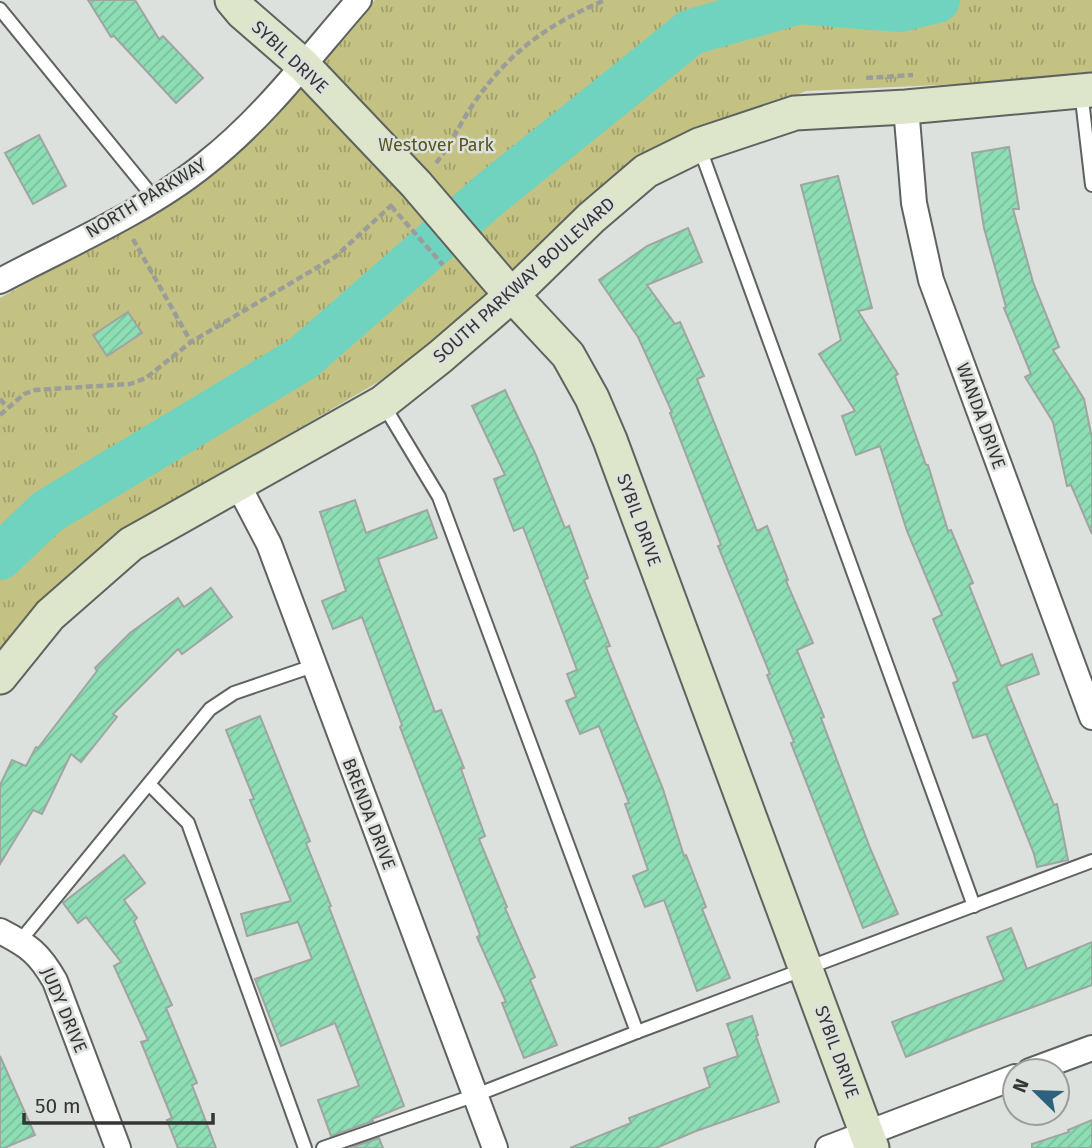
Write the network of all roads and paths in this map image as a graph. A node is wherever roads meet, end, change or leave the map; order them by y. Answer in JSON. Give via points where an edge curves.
{"nodes":[{"id":1,"x":232,"y":0,"type":"edge"},
{"id":2,"x":359,"y":0,"type":"edge"},
{"id":3,"x":605,"y":0,"type":"edge"},
{"id":4,"x":0,"y":9,"type":"edge"},
{"id":5,"x":303,"y":65,"type":"junction"},
{"id":6,"x":1086,"y":91,"type":"edge"},
{"id":7,"x":906,"y":107,"type":"junction"},
{"id":8,"x":699,"y":145,"type":"junction"},
{"id":9,"x":1092,"y":185,"type":"edge"},
{"id":10,"x":418,"y":186,"type":"junction"},
{"id":11,"x":154,"y":198,"type":"junction"},
{"id":12,"x":391,"y":206,"type":"junction"},
{"id":13,"x":142,"y":255,"type":"dead end"},
{"id":14,"x":452,"y":274,"type":"dead end"},
{"id":15,"x":0,"y":281,"type":"edge"},
{"id":16,"x":504,"y":286,"type":"junction"},
{"id":17,"x":191,"y":342,"type":"junction"},
{"id":18,"x":0,"y":399,"type":"edge"},
{"id":19,"x":382,"y":403,"type":"junction"},
{"id":20,"x":8,"y":407,"type":"junction"},
{"id":21,"x":0,"y":415,"type":"edge"},
{"id":22,"x":237,"y":483,"type":"junction"},
{"id":23,"x":313,"y":666,"type":"junction"},
{"id":24,"x":0,"y":677,"type":"edge"},
{"id":25,"x":1092,"y":717,"type":"edge"},
{"id":26,"x":149,"y":784,"type":"junction"},
{"id":27,"x":1092,"y":861,"type":"edge"},
{"id":28,"x":974,"y":906,"type":"junction"},
{"id":29,"x":10,"y":936,"type":"edge"},
{"id":30,"x":806,"y":969,"type":"junction"},
{"id":31,"x":637,"y":1032,"type":"junction"},
{"id":32,"x":1092,"y":1048,"type":"edge"},
{"id":33,"x":1068,"y":1057,"type":"edge"},
{"id":34,"x":1001,"y":1083,"type":"edge"},
{"id":35,"x":476,"y":1095,"type":"junction"},
{"id":36,"x":870,"y":1141,"type":"edge"},
{"id":37,"x":118,"y":1148,"type":"edge"},
{"id":38,"x":305,"y":1148,"type":"edge"},
{"id":39,"x":323,"y":1148,"type":"edge"},
{"id":40,"x":495,"y":1148,"type":"edge"},
{"id":41,"x":828,"y":1148,"type":"edge"}],
"edges":[{"from":1,"to":5,"type":"street","name":"SYBIL DRIVE"},
{"from":2,"to":5,"type":"street","name":"NORTH PARKWAY"},
{"from":3,"to":10,"type":"path","via":[[536,36],[504,65]]},
{"from":4,"to":11,"type":"lane"},
{"from":5,"to":10,"type":"street","name":"SYBIL DRIVE"},
{"from":5,"to":11,"type":"street","name":"NORTH PARKWAY","via":[[248,128],[203,166]]},
{"from":6,"to":7,"type":"street","name":"SOUTH PARKWAY BOULEVARD"},
{"from":6,"to":9,"type":"lane"},
{"from":7,"to":8,"type":"street","name":"SOUTH PARKWAY BOULEVARD","via":[[795,113]]},
{"from":7,"to":25,"type":"street","name":"WANDA DRIVE","via":[[914,203],[931,280]]},
{"from":8,"to":16,"type":"street","name":"SOUTH PARKWAY BOULEVARD","via":[[646,171]]},
{"from":8,"to":28,"type":"lane"},
{"from":10,"to":12,"type":"path"},
{"from":10,"to":16,"type":"street","name":"SYBIL DRIVE"},
{"from":11,"to":15,"type":"street","name":"NORTH PARKWAY"},
{"from":12,"to":14,"type":"path"},
{"from":12,"to":17,"type":"path","via":[[335,257]]},
{"from":13,"to":17,"type":"path"},
{"from":16,"to":19,"type":"street","name":"SOUTH PARKWAY BOULEVARD","via":[[440,358]]},
{"from":16,"to":30,"type":"street","name":"SYBIL DRIVE","via":[[568,355],[592,398]]},
{"from":17,"to":20,"type":"path","via":[[146,378],[130,384],[35,390]]},
{"from":18,"to":20,"type":"path"},
{"from":19,"to":22,"type":"street","name":"SOUTH PARKWAY BOULEVARD"},
{"from":19,"to":31,"type":"lane","via":[[439,496]]},
{"from":20,"to":21,"type":"path"},
{"from":22,"to":23,"type":"street","name":"BRENDA DRIVE","via":[[269,544]]},
{"from":22,"to":24,"type":"street","name":"SOUTH PARKWAY BOULEVARD","via":[[131,544],[50,615]]},
{"from":23,"to":26,"type":"lane","via":[[234,693],[210,709]]},
{"from":23,"to":35,"type":"street","name":"BRENDA DRIVE"},
{"from":26,"to":29,"type":"lane"},
{"from":26,"to":38,"type":"lane","via":[[188,823]]},
{"from":27,"to":28,"type":"lane"},
{"from":28,"to":30,"type":"lane"},
{"from":29,"to":37,"type":"street","name":"JUDY DRIVE","via":[[41,957],[55,981]]},
{"from":30,"to":31,"type":"lane"},
{"from":30,"to":36,"type":"street","name":"SYBIL DRIVE"},
{"from":31,"to":35,"type":"lane"},
{"from":32,"to":33,"type":"street"},
{"from":34,"to":36,"type":"street"},
{"from":35,"to":39,"type":"lane"},
{"from":35,"to":40,"type":"street","name":"BRENDA DRIVE"},
{"from":36,"to":41,"type":"street"}]}
